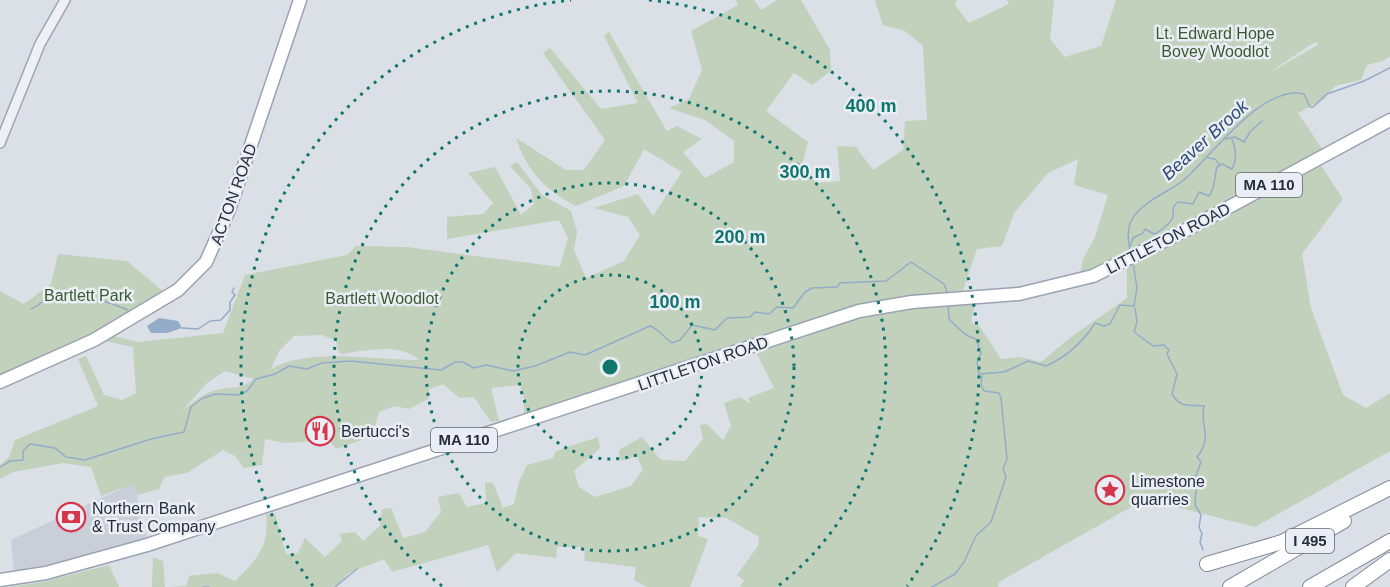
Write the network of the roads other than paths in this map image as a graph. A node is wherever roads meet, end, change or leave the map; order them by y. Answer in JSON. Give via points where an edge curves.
{"nodes":[{"id":1,"x":65,"y":0,"type":"edge"},
{"id":2,"x":300,"y":0,"type":"edge"},
{"id":3,"x":1390,"y":120,"type":"edge"},
{"id":4,"x":0,"y":143,"type":"edge"},
{"id":5,"x":0,"y":382,"type":"edge"},
{"id":6,"x":1390,"y":488,"type":"edge"},
{"id":7,"x":1390,"y":495,"type":"edge"},
{"id":8,"x":1390,"y":541,"type":"edge"},
{"id":9,"x":1390,"y":560,"type":"edge"},
{"id":10,"x":1207,"y":564,"type":"dead end"},
{"id":11,"x":0,"y":580,"type":"edge"},
{"id":12,"x":1230,"y":587,"type":"edge"},
{"id":13,"x":1310,"y":587,"type":"edge"},
{"id":14,"x":1353,"y":587,"type":"edge"}],
"edges":[{"from":1,"to":4,"type":"street","via":[[40,44]]},
{"from":2,"to":5,"type":"main road","name":"ACTON ROAD","via":[[229,210],[206,262],[178,290],[94,340]]},
{"from":3,"to":11,"type":"main road","name":"LITTLETON ROAD","number":"MA 110","via":[[1148,249],[1079,281],[1032,292],[893,304],[850,314],[147,545],[46,573]]},
{"from":6,"to":10,"type":"highway","via":[[1282,542]]},
{"from":7,"to":12,"type":"highway","number":"I 495"},
{"from":8,"to":13,"type":"highway","number":"I 495"},
{"from":9,"to":14,"type":"highway"}]}
